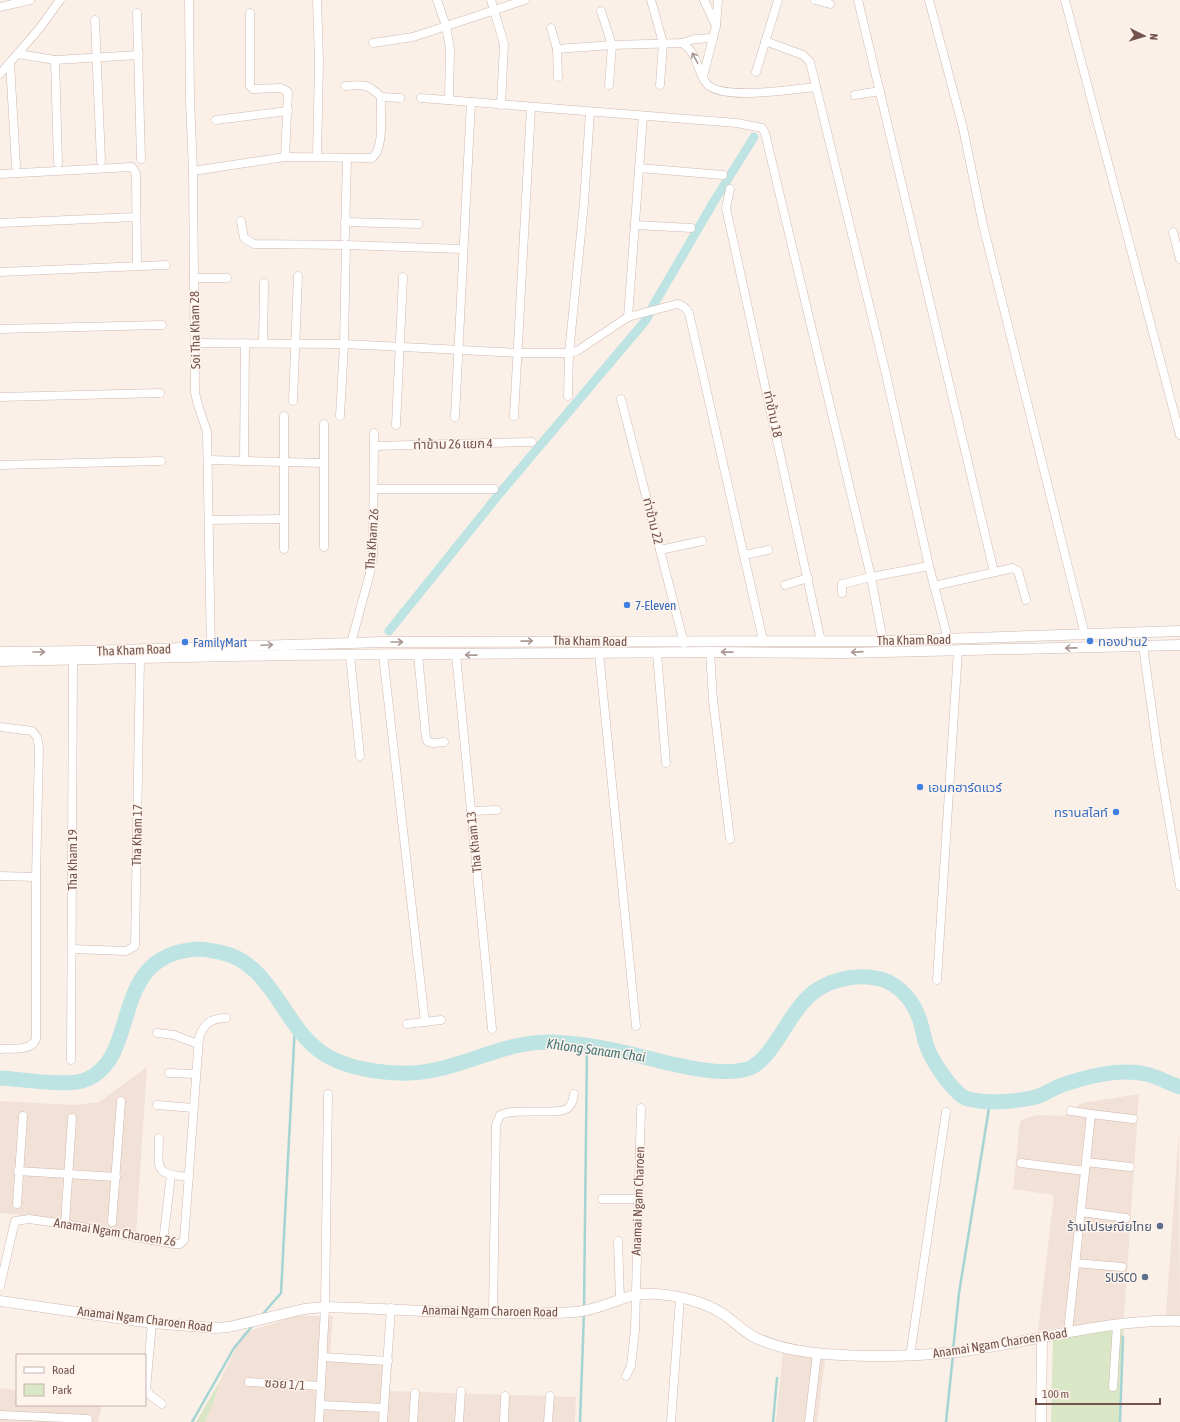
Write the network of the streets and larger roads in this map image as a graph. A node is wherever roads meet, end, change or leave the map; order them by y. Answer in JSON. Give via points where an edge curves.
{"nodes":[{"id":1,"x":30,"y":0,"type":"edge"},
{"id":2,"x":60,"y":0,"type":"edge"},
{"id":3,"x":189,"y":0,"type":"edge"},
{"id":4,"x":317,"y":0,"type":"edge"},
{"id":5,"x":437,"y":0,"type":"edge"},
{"id":6,"x":491,"y":0,"type":"edge"},
{"id":7,"x":525,"y":0,"type":"edge"},
{"id":8,"x":651,"y":0,"type":"edge"},
{"id":9,"x":704,"y":0,"type":"edge"},
{"id":10,"x":718,"y":0,"type":"edge"},
{"id":11,"x":778,"y":0,"type":"edge"},
{"id":12,"x":815,"y":0,"type":"edge"},
{"id":13,"x":858,"y":0,"type":"edge"},
{"id":14,"x":929,"y":0,"type":"edge"},
{"id":15,"x":1065,"y":0,"type":"edge"},
{"id":16,"x":830,"y":4,"type":"dead end"},
{"id":17,"x":0,"y":7,"type":"edge"},
{"id":18,"x":494,"y":10,"type":"junction"},
{"id":19,"x":601,"y":11,"type":"dead end"},
{"id":20,"x":138,"y":13,"type":"dead end"},
{"id":21,"x":250,"y":13,"type":"dead end"},
{"id":22,"x":95,"y":20,"type":"dead end"},
{"id":23,"x":446,"y":26,"type":"junction"},
{"id":24,"x":716,"y":26,"type":"junction"},
{"id":25,"x":551,"y":28,"type":"dead end"},
{"id":26,"x":713,"y":38,"type":"junction"},
{"id":27,"x":765,"y":41,"type":"junction"},
{"id":28,"x":373,"y":43,"type":"dead end"},
{"id":29,"x":663,"y":43,"type":"junction"},
{"id":30,"x":682,"y":43,"type":"junction"},
{"id":31,"x":612,"y":45,"type":"junction"},
{"id":32,"x":557,"y":49,"type":"junction"},
{"id":33,"x":18,"y":54,"type":"junction"},
{"id":34,"x":139,"y":55,"type":"junction"},
{"id":35,"x":98,"y":58,"type":"junction"},
{"id":36,"x":55,"y":60,"type":"junction"},
{"id":37,"x":10,"y":63,"type":"junction"},
{"id":38,"x":756,"y":72,"type":"dead end"},
{"id":39,"x":0,"y":74,"type":"edge"},
{"id":40,"x":558,"y":77,"type":"dead end"},
{"id":41,"x":703,"y":77,"type":"junction"},
{"id":42,"x":609,"y":85,"type":"dead end"},
{"id":43,"x":660,"y":85,"type":"dead end"},
{"id":44,"x":345,"y":86,"type":"dead end"},
{"id":45,"x":816,"y":87,"type":"junction"},
{"id":46,"x":880,"y":91,"type":"junction"},
{"id":47,"x":855,"y":95,"type":"dead end"},
{"id":48,"x":381,"y":97,"type":"junction"},
{"id":49,"x":400,"y":98,"type":"dead end"},
{"id":50,"x":421,"y":98,"type":"dead end"},
{"id":51,"x":449,"y":100,"type":"junction"},
{"id":52,"x":471,"y":102,"type":"junction"},
{"id":53,"x":501,"y":105,"type":"junction"},
{"id":54,"x":531,"y":108,"type":"junction"},
{"id":55,"x":288,"y":111,"type":"junction"},
{"id":56,"x":590,"y":112,"type":"junction"},
{"id":57,"x":643,"y":116,"type":"junction"},
{"id":58,"x":216,"y":120,"type":"dead end"},
{"id":59,"x":317,"y":156,"type":"junction"},
{"id":60,"x":285,"y":157,"type":"junction"},
{"id":61,"x":347,"y":158,"type":"junction"},
{"id":62,"x":141,"y":159,"type":"dead end"},
{"id":63,"x":101,"y":161,"type":"dead end"},
{"id":64,"x":58,"y":163,"type":"dead end"},
{"id":65,"x":16,"y":166,"type":"dead end"},
{"id":66,"x":639,"y":168,"type":"junction"},
{"id":67,"x":193,"y":171,"type":"junction"},
{"id":68,"x":0,"y":174,"type":"edge"},
{"id":69,"x":723,"y":175,"type":"dead end"},
{"id":70,"x":730,"y":189,"type":"dead end"},
{"id":71,"x":136,"y":217,"type":"junction"},
{"id":72,"x":241,"y":221,"type":"dead end"},
{"id":73,"x":345,"y":222,"type":"junction"},
{"id":74,"x":0,"y":223,"type":"edge"},
{"id":75,"x":418,"y":224,"type":"dead end"},
{"id":76,"x":635,"y":225,"type":"junction"},
{"id":77,"x":691,"y":228,"type":"dead end"},
{"id":78,"x":1173,"y":232,"type":"dead end"},
{"id":79,"x":345,"y":241,"type":"junction"},
{"id":80,"x":463,"y":249,"type":"junction"},
{"id":81,"x":1180,"y":259,"type":"edge"},
{"id":82,"x":166,"y":265,"type":"dead end"},
{"id":83,"x":137,"y":266,"type":"junction"},
{"id":84,"x":0,"y":272,"type":"edge"},
{"id":85,"x":298,"y":276,"type":"dead end"},
{"id":86,"x":194,"y":278,"type":"junction"},
{"id":87,"x":227,"y":278,"type":"dead end"},
{"id":88,"x":403,"y":278,"type":"dead end"},
{"id":89,"x":264,"y":283,"type":"dead end"},
{"id":90,"x":628,"y":317,"type":"junction"},
{"id":91,"x":162,"y":325,"type":"dead end"},
{"id":92,"x":0,"y":329,"type":"edge"},
{"id":93,"x":195,"y":343,"type":"junction"},
{"id":94,"x":245,"y":343,"type":"junction"},
{"id":95,"x":263,"y":343,"type":"junction"},
{"id":96,"x":296,"y":343,"type":"junction"},
{"id":97,"x":344,"y":344,"type":"junction"},
{"id":98,"x":400,"y":346,"type":"junction"},
{"id":99,"x":458,"y":349,"type":"junction"},
{"id":100,"x":518,"y":353,"type":"junction"},
{"id":101,"x":570,"y":353,"type":"junction"},
{"id":102,"x":160,"y":393,"type":"dead end"},
{"id":103,"x":568,"y":396,"type":"dead end"},
{"id":104,"x":0,"y":397,"type":"edge"},
{"id":105,"x":621,"y":399,"type":"dead end"},
{"id":106,"x":293,"y":401,"type":"dead end"},
{"id":107,"x":1176,"y":404,"type":"edge"},
{"id":108,"x":284,"y":416,"type":"dead end"},
{"id":109,"x":340,"y":416,"type":"dead end"},
{"id":110,"x":514,"y":416,"type":"dead end"},
{"id":111,"x":454,"y":417,"type":"dead end"},
{"id":112,"x":324,"y":424,"type":"dead end"},
{"id":113,"x":396,"y":425,"type":"dead end"},
{"id":114,"x":374,"y":433,"type":"dead end"},
{"id":115,"x":1180,"y":436,"type":"edge"},
{"id":116,"x":532,"y":442,"type":"dead end"},
{"id":117,"x":374,"y":446,"type":"junction"},
{"id":118,"x":161,"y":460,"type":"dead end"},
{"id":119,"x":209,"y":460,"type":"junction"},
{"id":120,"x":244,"y":462,"type":"junction"},
{"id":121,"x":283,"y":462,"type":"junction"},
{"id":122,"x":324,"y":463,"type":"junction"},
{"id":123,"x":0,"y":465,"type":"edge"},
{"id":124,"x":375,"y":489,"type":"junction"},
{"id":125,"x":494,"y":489,"type":"dead end"},
{"id":126,"x":284,"y":519,"type":"junction"},
{"id":127,"x":209,"y":520,"type":"junction"},
{"id":128,"x":702,"y":541,"type":"dead end"},
{"id":129,"x":324,"y":547,"type":"dead end"},
{"id":130,"x":284,"y":549,"type":"dead end"},
{"id":131,"x":660,"y":550,"type":"junction"},
{"id":132,"x":768,"y":550,"type":"dead end"},
{"id":133,"x":744,"y":555,"type":"junction"},
{"id":134,"x":929,"y":566,"type":"junction"},
{"id":135,"x":994,"y":572,"type":"junction"},
{"id":136,"x":871,"y":577,"type":"junction"},
{"id":137,"x":808,"y":578,"type":"junction"},
{"id":138,"x":785,"y":584,"type":"dead end"},
{"id":139,"x":934,"y":586,"type":"junction"},
{"id":140,"x":842,"y":594,"type":"dead end"},
{"id":141,"x":1026,"y":600,"type":"dead end"},
{"id":142,"x":1180,"y":631,"type":"edge"},
{"id":143,"x":1085,"y":636,"type":"junction"},
{"id":144,"x":948,"y":639,"type":"junction"},
{"id":145,"x":763,"y":640,"type":"junction"},
{"id":146,"x":557,"y":641,"type":"junction"},
{"id":147,"x":821,"y":641,"type":"junction"},
{"id":148,"x":883,"y":641,"type":"junction"},
{"id":149,"x":351,"y":643,"type":"junction"},
{"id":150,"x":684,"y":643,"type":"junction"},
{"id":151,"x":1180,"y":644,"type":"edge"},
{"id":152,"x":1143,"y":646,"type":"junction"},
{"id":153,"x":958,"y":650,"type":"junction"},
{"id":154,"x":0,"y":652,"type":"edge"},
{"id":155,"x":710,"y":652,"type":"junction"},
{"id":156,"x":211,"y":653,"type":"junction"},
{"id":157,"x":557,"y":653,"type":"junction"},
{"id":158,"x":600,"y":653,"type":"junction"},
{"id":159,"x":657,"y":653,"type":"junction"},
{"id":160,"x":456,"y":654,"type":"junction"},
{"id":161,"x":350,"y":655,"type":"junction"},
{"id":162,"x":383,"y":655,"type":"junction"},
{"id":163,"x":418,"y":655,"type":"junction"},
{"id":164,"x":140,"y":659,"type":"junction"},
{"id":165,"x":73,"y":660,"type":"junction"},
{"id":166,"x":0,"y":662,"type":"edge"},
{"id":167,"x":0,"y":727,"type":"edge"},
{"id":168,"x":444,"y":742,"type":"dead end"},
{"id":169,"x":360,"y":756,"type":"dead end"},
{"id":170,"x":666,"y":763,"type":"dead end"},
{"id":171,"x":497,"y":810,"type":"dead end"},
{"id":172,"x":471,"y":811,"type":"junction"},
{"id":173,"x":730,"y":839,"type":"dead end"},
{"id":174,"x":0,"y":876,"type":"edge"},
{"id":175,"x":36,"y":877,"type":"junction"},
{"id":176,"x":1180,"y":886,"type":"edge"},
{"id":177,"x":72,"y":949,"type":"junction"},
{"id":178,"x":937,"y":980,"type":"dead end"},
{"id":179,"x":226,"y":1018,"type":"dead end"},
{"id":180,"x":441,"y":1020,"type":"dead end"},
{"id":181,"x":425,"y":1022,"type":"junction"},
{"id":182,"x":407,"y":1024,"type":"dead end"},
{"id":183,"x":636,"y":1026,"type":"dead end"},
{"id":184,"x":492,"y":1029,"type":"dead end"},
{"id":185,"x":157,"y":1033,"type":"dead end"},
{"id":186,"x":198,"y":1044,"type":"junction"},
{"id":187,"x":0,"y":1049,"type":"edge"},
{"id":188,"x":71,"y":1060,"type":"dead end"},
{"id":189,"x":169,"y":1073,"type":"dead end"},
{"id":190,"x":196,"y":1074,"type":"junction"},
{"id":191,"x":328,"y":1094,"type":"dead end"},
{"id":192,"x":574,"y":1094,"type":"dead end"},
{"id":193,"x":121,"y":1101,"type":"dead end"},
{"id":194,"x":157,"y":1105,"type":"dead end"},
{"id":195,"x":193,"y":1108,"type":"junction"},
{"id":196,"x":641,"y":1108,"type":"dead end"},
{"id":197,"x":1071,"y":1111,"type":"dead end"},
{"id":198,"x":946,"y":1112,"type":"dead end"},
{"id":199,"x":1091,"y":1114,"type":"junction"},
{"id":200,"x":23,"y":1116,"type":"dead end"},
{"id":201,"x":72,"y":1118,"type":"dead end"},
{"id":202,"x":1133,"y":1118,"type":"dead end"},
{"id":203,"x":159,"y":1138,"type":"dead end"},
{"id":204,"x":1086,"y":1162,"type":"junction"},
{"id":205,"x":1021,"y":1163,"type":"dead end"},
{"id":206,"x":1130,"y":1166,"type":"dead end"},
{"id":207,"x":18,"y":1171,"type":"junction"},
{"id":208,"x":1085,"y":1171,"type":"junction"},
{"id":209,"x":69,"y":1174,"type":"junction"},
{"id":210,"x":171,"y":1175,"type":"junction"},
{"id":211,"x":116,"y":1177,"type":"junction"},
{"id":212,"x":189,"y":1177,"type":"junction"},
{"id":213,"x":602,"y":1199,"type":"dead end"},
{"id":214,"x":638,"y":1199,"type":"junction"},
{"id":215,"x":17,"y":1204,"type":"dead end"},
{"id":216,"x":1081,"y":1212,"type":"junction"},
{"id":217,"x":1126,"y":1218,"type":"dead end"},
{"id":218,"x":112,"y":1222,"type":"dead end"},
{"id":219,"x":65,"y":1224,"type":"junction"},
{"id":220,"x":618,"y":1241,"type":"dead end"},
{"id":221,"x":163,"y":1242,"type":"junction"},
{"id":222,"x":1075,"y":1263,"type":"junction"},
{"id":223,"x":1122,"y":1267,"type":"dead end"},
{"id":224,"x":0,"y":1286,"type":"edge"},
{"id":225,"x":636,"y":1294,"type":"junction"},
{"id":226,"x":680,"y":1298,"type":"junction"},
{"id":227,"x":620,"y":1300,"type":"junction"},
{"id":228,"x":0,"y":1301,"type":"edge"},
{"id":229,"x":325,"y":1307,"type":"junction"},
{"id":230,"x":392,"y":1308,"type":"junction"},
{"id":231,"x":493,"y":1314,"type":"junction"},
{"id":232,"x":1180,"y":1321,"type":"edge"},
{"id":233,"x":152,"y":1323,"type":"junction"},
{"id":234,"x":1117,"y":1324,"type":"junction"},
{"id":235,"x":1068,"y":1332,"type":"junction"},
{"id":236,"x":1042,"y":1337,"type":"junction"},
{"id":237,"x":817,"y":1353,"type":"junction"},
{"id":238,"x":910,"y":1356,"type":"junction"},
{"id":239,"x":323,"y":1357,"type":"junction"},
{"id":240,"x":388,"y":1361,"type":"junction"},
{"id":241,"x":626,"y":1376,"type":"dead end"},
{"id":242,"x":249,"y":1382,"type":"dead end"},
{"id":243,"x":321,"y":1386,"type":"junction"},
{"id":244,"x":1113,"y":1387,"type":"dead end"},
{"id":245,"x":461,"y":1391,"type":"dead end"},
{"id":246,"x":415,"y":1393,"type":"dead end"},
{"id":247,"x":505,"y":1396,"type":"dead end"},
{"id":248,"x":550,"y":1396,"type":"dead end"},
{"id":249,"x":162,"y":1404,"type":"dead end"},
{"id":250,"x":320,"y":1405,"type":"junction"},
{"id":251,"x":384,"y":1408,"type":"junction"},
{"id":252,"x":0,"y":1415,"type":"edge"},
{"id":253,"x":88,"y":1419,"type":"dead end"},
{"id":254,"x":319,"y":1422,"type":"edge"},
{"id":255,"x":383,"y":1422,"type":"edge"},
{"id":256,"x":413,"y":1422,"type":"edge"},
{"id":257,"x":459,"y":1422,"type":"edge"},
{"id":258,"x":504,"y":1422,"type":"edge"},
{"id":259,"x":548,"y":1422,"type":"edge"},
{"id":260,"x":671,"y":1422,"type":"edge"},
{"id":261,"x":809,"y":1422,"type":"edge"},
{"id":262,"x":1041,"y":1422,"type":"edge"}],
"edges":[{"from":1,"to":17,"type":"street"},
{"from":2,"to":33,"type":"street"},
{"from":3,"to":67,"type":"street","name":"Soi Tha Kham 28"},
{"from":4,"to":59,"type":"street"},
{"from":5,"to":23,"type":"street"},
{"from":6,"to":18,"type":"street"},
{"from":7,"to":18,"type":"street"},
{"from":8,"to":29,"type":"street"},
{"from":9,"to":24,"type":"street"},
{"from":10,"to":24,"type":"street"},
{"from":11,"to":27,"type":"street"},
{"from":12,"to":16,"type":"street"},
{"from":13,"to":46,"type":"street"},
{"from":14,"to":143,"type":"street","via":[[963,128],[983,225]]},
{"from":15,"to":107,"type":"street"},
{"from":18,"to":23,"type":"street"},
{"from":18,"to":53,"type":"street","via":[[504,52]]},
{"from":19,"to":31,"type":"street"},
{"from":20,"to":34,"type":"street"},
{"from":21,"to":55,"type":"street","via":[[250,86],[253,89],[285,89],[288,92]]},
{"from":22,"to":35,"type":"street"},
{"from":23,"to":28,"type":"street","via":[[409,38]]},
{"from":23,"to":51,"type":"street","via":[[450,57]]},
{"from":24,"to":26,"type":"street"},
{"from":25,"to":32,"type":"street"},
{"from":26,"to":30,"type":"street"},
{"from":26,"to":41,"type":"street"},
{"from":27,"to":38,"type":"street"},
{"from":27,"to":45,"type":"street","via":[[807,57]]},
{"from":29,"to":30,"type":"street"},
{"from":29,"to":31,"type":"street"},
{"from":29,"to":43,"type":"street"},
{"from":41,"to":30,"type":"street","one_way":true,"via":[[689,47]]},
{"from":31,"to":32,"type":"street"},
{"from":31,"to":42,"type":"street"},
{"from":32,"to":40,"type":"street"},
{"from":33,"to":36,"type":"street"},
{"from":33,"to":37,"type":"street"},
{"from":34,"to":35,"type":"street"},
{"from":34,"to":62,"type":"street"},
{"from":35,"to":36,"type":"street"},
{"from":35,"to":63,"type":"street"},
{"from":36,"to":64,"type":"street"},
{"from":37,"to":39,"type":"street"},
{"from":37,"to":65,"type":"street"},
{"from":41,"to":45,"type":"street","via":[[713,88],[741,92]]},
{"from":44,"to":48,"type":"street","via":[[366,85],[372,87]]},
{"from":45,"to":134,"type":"street","via":[[885,370]]},
{"from":46,"to":47,"type":"street"},
{"from":46,"to":135,"type":"street"},
{"from":48,"to":49,"type":"street"},
{"from":48,"to":61,"type":"street","via":[[380,146],[377,154],[372,158]]},
{"from":50,"to":51,"type":"street"},
{"from":51,"to":52,"type":"street"},
{"from":52,"to":53,"type":"street"},
{"from":52,"to":80,"type":"street"},
{"from":53,"to":54,"type":"street"},
{"from":54,"to":56,"type":"street"},
{"from":54,"to":100,"type":"street"},
{"from":55,"to":58,"type":"street"},
{"from":55,"to":60,"type":"street"},
{"from":56,"to":57,"type":"street"},
{"from":56,"to":101,"type":"street"},
{"from":57,"to":66,"type":"street"},
{"from":57,"to":136,"type":"street","via":[[737,123],[762,128],[765,133]]},
{"from":59,"to":60,"type":"street"},
{"from":59,"to":61,"type":"street"},
{"from":60,"to":67,"type":"street"},
{"from":61,"to":73,"type":"street"},
{"from":66,"to":69,"type":"street"},
{"from":66,"to":76,"type":"street"},
{"from":67,"to":86,"type":"street","name":"Soi Tha Kham 28"},
{"from":68,"to":71,"type":"street","via":[[132,167]]},
{"from":70,"to":137,"type":"street","name":"ท่าข้าม 18","via":[[726,208]]},
{"from":71,"to":74,"type":"street"},
{"from":71,"to":83,"type":"street"},
{"from":72,"to":79,"type":"street","via":[[244,238],[254,244]]},
{"from":73,"to":75,"type":"street"},
{"from":73,"to":79,"type":"street"},
{"from":76,"to":77,"type":"street"},
{"from":76,"to":90,"type":"street"},
{"from":78,"to":81,"type":"street"},
{"from":79,"to":80,"type":"street"},
{"from":79,"to":97,"type":"street"},
{"from":80,"to":99,"type":"street"},
{"from":82,"to":83,"type":"street"},
{"from":83,"to":84,"type":"street"},
{"from":85,"to":96,"type":"street"},
{"from":86,"to":87,"type":"street"},
{"from":86,"to":93,"type":"street","name":"Soi Tha Kham 28"},
{"from":88,"to":98,"type":"street"},
{"from":89,"to":95,"type":"street"},
{"from":90,"to":101,"type":"street"},
{"from":90,"to":133,"type":"street","via":[[677,304],[686,308],[689,313]]},
{"from":91,"to":92,"type":"street"},
{"from":93,"to":94,"type":"street"},
{"from":93,"to":119,"type":"street","name":"Soi Tha Kham 28","via":[[195,393],[208,432]]},
{"from":94,"to":95,"type":"street"},
{"from":94,"to":120,"type":"street"},
{"from":95,"to":96,"type":"street"},
{"from":96,"to":97,"type":"street"},
{"from":96,"to":106,"type":"street"},
{"from":97,"to":98,"type":"street"},
{"from":97,"to":109,"type":"street"},
{"from":98,"to":99,"type":"street"},
{"from":98,"to":113,"type":"street"},
{"from":99,"to":100,"type":"street"},
{"from":99,"to":111,"type":"street"},
{"from":100,"to":101,"type":"street"},
{"from":100,"to":110,"type":"street"},
{"from":101,"to":103,"type":"street"},
{"from":102,"to":104,"type":"street"},
{"from":105,"to":131,"type":"street","name":"ท่าข้าม 22"},
{"from":107,"to":115,"type":"street"},
{"from":108,"to":121,"type":"street"},
{"from":112,"to":122,"type":"street"},
{"from":114,"to":117,"type":"street","name":"Tha Kham 26"},
{"from":116,"to":117,"type":"street","name":"ท่าข้าม 26 แยก 4"},
{"from":117,"to":124,"type":"street","name":"Tha Kham 26"},
{"from":118,"to":123,"type":"street"},
{"from":119,"to":120,"type":"street"},
{"from":119,"to":127,"type":"street","name":"Soi Tha Kham 28"},
{"from":120,"to":121,"type":"street"},
{"from":121,"to":122,"type":"street"},
{"from":121,"to":126,"type":"street"},
{"from":122,"to":129,"type":"street"},
{"from":124,"to":125,"type":"street"},
{"from":124,"to":149,"type":"street","name":"Tha Kham 26","via":[[373,555]]},
{"from":126,"to":127,"type":"street"},
{"from":126,"to":130,"type":"street"},
{"from":127,"to":156,"type":"street","name":"Soi Tha Kham 28"},
{"from":128,"to":131,"type":"street"},
{"from":131,"to":150,"type":"street","name":"ท่าข้าม 22"},
{"from":132,"to":133,"type":"street"},
{"from":133,"to":145,"type":"street"},
{"from":134,"to":136,"type":"street"},
{"from":134,"to":139,"type":"street"},
{"from":135,"to":139,"type":"street"},
{"from":135,"to":141,"type":"street","via":[[1013,568],[1018,571]]},
{"from":136,"to":140,"type":"street","via":[[842,584]]},
{"from":136,"to":148,"type":"street"},
{"from":137,"to":138,"type":"street"},
{"from":137,"to":147,"type":"street","name":"ท่าข้าม 18"},
{"from":139,"to":144,"type":"street"},
{"from":142,"to":143,"type":"street","name":"Tha Kham Road"},
{"from":143,"to":144,"type":"street","name":"Tha Kham Road"},
{"from":144,"to":148,"type":"street","name":"Tha Kham Road"},
{"from":145,"to":147,"type":"street","name":"Tha Kham Road"},
{"from":145,"to":150,"type":"street","name":"Tha Kham Road"},
{"from":149,"to":146,"type":"street","name":"Tha Kham Road","one_way":true},
{"from":146,"to":150,"type":"street","name":"Tha Kham Road"},
{"from":146,"to":157,"type":"street"},
{"from":147,"to":148,"type":"street","name":"Tha Kham Road"},
{"from":156,"to":149,"type":"street","name":"Tha Kham Road","one_way":true},
{"from":151,"to":152,"type":"street","name":"Tha Kham Road"},
{"from":152,"to":153,"type":"street","name":"Tha Kham Road","one_way":true},
{"from":152,"to":176,"type":"street"},
{"from":153,"to":155,"type":"street","name":"Tha Kham Road","one_way":true,"via":[[845,653]]},
{"from":153,"to":178,"type":"street"},
{"from":154,"to":156,"type":"street","name":"Tha Kham Road","one_way":true},
{"from":155,"to":159,"type":"street","name":"Tha Kham Road"},
{"from":155,"to":173,"type":"street","via":[[713,700]]},
{"from":156,"to":161,"type":"street","name":"Tha Kham Road"},
{"from":156,"to":164,"type":"street","name":"Tha Kham Road"},
{"from":157,"to":158,"type":"street","name":"Tha Kham Road"},
{"from":157,"to":160,"type":"street","name":"Tha Kham Road","one_way":true},
{"from":158,"to":159,"type":"street","name":"Tha Kham Road"},
{"from":158,"to":183,"type":"street"},
{"from":159,"to":170,"type":"street"},
{"from":160,"to":163,"type":"street","name":"Tha Kham Road"},
{"from":160,"to":172,"type":"street","name":"Tha Kham 13"},
{"from":161,"to":162,"type":"street","name":"Tha Kham Road"},
{"from":161,"to":169,"type":"street"},
{"from":162,"to":163,"type":"street","name":"Tha Kham Road"},
{"from":162,"to":181,"type":"street"},
{"from":163,"to":168,"type":"street","via":[[426,738],[428,742]]},
{"from":164,"to":165,"type":"street","name":"Tha Kham Road"},
{"from":164,"to":177,"type":"street","name":"Tha Kham 17","via":[[135,946],[126,951]]},
{"from":165,"to":166,"type":"street","name":"Tha Kham Road"},
{"from":165,"to":177,"type":"street","name":"Tha Kham 19"},
{"from":167,"to":175,"type":"street","via":[[32,731],[37,737],[39,748]]},
{"from":171,"to":172,"type":"street"},
{"from":172,"to":184,"type":"street","name":"Tha Kham 13"},
{"from":174,"to":175,"type":"street"},
{"from":175,"to":187,"type":"street","via":[[36,1038],[33,1045],[28,1048]]},
{"from":177,"to":188,"type":"street","name":"Tha Kham 19"},
{"from":179,"to":186,"type":"street","name":"Anamai Ngam Charoen 26","via":[[216,1018],[208,1022],[201,1029]]},
{"from":180,"to":181,"type":"street"},
{"from":181,"to":182,"type":"street"},
{"from":185,"to":186,"type":"street","via":[[174,1035]]},
{"from":186,"to":190,"type":"street","name":"Anamai Ngam Charoen 26"},
{"from":189,"to":190,"type":"street"},
{"from":190,"to":195,"type":"street","name":"Anamai Ngam Charoen 26"},
{"from":191,"to":229,"type":"street"},
{"from":192,"to":231,"type":"street","via":[[567,1109],[505,1113],[500,1115],[496,1125]]},
{"from":193,"to":211,"type":"street"},
{"from":194,"to":195,"type":"street"},
{"from":195,"to":212,"type":"street","name":"Anamai Ngam Charoen 26"},
{"from":196,"to":214,"type":"street","name":"Anamai Ngam Charoen"},
{"from":197,"to":199,"type":"street"},
{"from":198,"to":238,"type":"street"},
{"from":199,"to":202,"type":"street"},
{"from":199,"to":204,"type":"street"},
{"from":200,"to":207,"type":"street"},
{"from":201,"to":209,"type":"street"},
{"from":203,"to":210,"type":"street","via":[[159,1167]]},
{"from":204,"to":206,"type":"street"},
{"from":204,"to":208,"type":"street"},
{"from":205,"to":208,"type":"street"},
{"from":207,"to":209,"type":"street"},
{"from":207,"to":215,"type":"street"},
{"from":208,"to":216,"type":"street"},
{"from":209,"to":211,"type":"street"},
{"from":209,"to":219,"type":"street"},
{"from":210,"to":212,"type":"street"},
{"from":210,"to":221,"type":"street"},
{"from":211,"to":218,"type":"street"},
{"from":212,"to":221,"type":"street","name":"Anamai Ngam Charoen 26","via":[[184,1240],[180,1244]]},
{"from":213,"to":214,"type":"street"},
{"from":214,"to":225,"type":"street","name":"Anamai Ngam Charoen"},
{"from":216,"to":217,"type":"street"},
{"from":216,"to":222,"type":"street"},
{"from":219,"to":221,"type":"street","name":"Anamai Ngam Charoen 26"},
{"from":219,"to":224,"type":"street","name":"Anamai Ngam Charoen 26","via":[[29,1219],[15,1221]]},
{"from":220,"to":227,"type":"street"},
{"from":222,"to":223,"type":"street"},
{"from":222,"to":235,"type":"street"},
{"from":225,"to":226,"type":"street","name":"Anamai Ngam Charoen Road"},
{"from":225,"to":227,"type":"street","name":"Anamai Ngam Charoen Road"},
{"from":225,"to":241,"type":"street","name":"Anamai Ngam Charoen","via":[[633,1353]]},
{"from":226,"to":237,"type":"street","name":"Anamai Ngam Charoen Road","via":[[713,1308],[753,1336],[767,1342]]},
{"from":226,"to":260,"type":"street"},
{"from":227,"to":231,"type":"street","name":"Anamai Ngam Charoen Road","via":[[576,1312]]},
{"from":228,"to":233,"type":"street","name":"Anamai Ngam Charoen Road"},
{"from":229,"to":230,"type":"street","name":"Anamai Ngam Charoen Road"},
{"from":229,"to":233,"type":"street","name":"Anamai Ngam Charoen Road","via":[[304,1309],[229,1327]]},
{"from":229,"to":239,"type":"street"},
{"from":230,"to":231,"type":"street","name":"Anamai Ngam Charoen Road"},
{"from":230,"to":240,"type":"street"},
{"from":232,"to":234,"type":"street","name":"Anamai Ngam Charoen Road"},
{"from":233,"to":249,"type":"street","via":[[146,1389]]},
{"from":234,"to":235,"type":"street","name":"Anamai Ngam Charoen Road"},
{"from":234,"to":244,"type":"street"},
{"from":235,"to":236,"type":"street","name":"Anamai Ngam Charoen Road"},
{"from":236,"to":238,"type":"street","name":"Anamai Ngam Charoen Road","via":[[973,1350]]},
{"from":236,"to":262,"type":"street"},
{"from":237,"to":238,"type":"street","name":"Anamai Ngam Charoen Road"},
{"from":237,"to":261,"type":"street"},
{"from":239,"to":240,"type":"street"},
{"from":239,"to":243,"type":"street"},
{"from":240,"to":251,"type":"street"},
{"from":242,"to":243,"type":"street","name":"ซอย 1/1"},
{"from":243,"to":250,"type":"street"},
{"from":245,"to":257,"type":"street"},
{"from":246,"to":256,"type":"street"},
{"from":247,"to":258,"type":"street"},
{"from":248,"to":259,"type":"street"},
{"from":250,"to":251,"type":"street"},
{"from":250,"to":254,"type":"street"},
{"from":251,"to":255,"type":"street"},
{"from":252,"to":253,"type":"street"}]}
